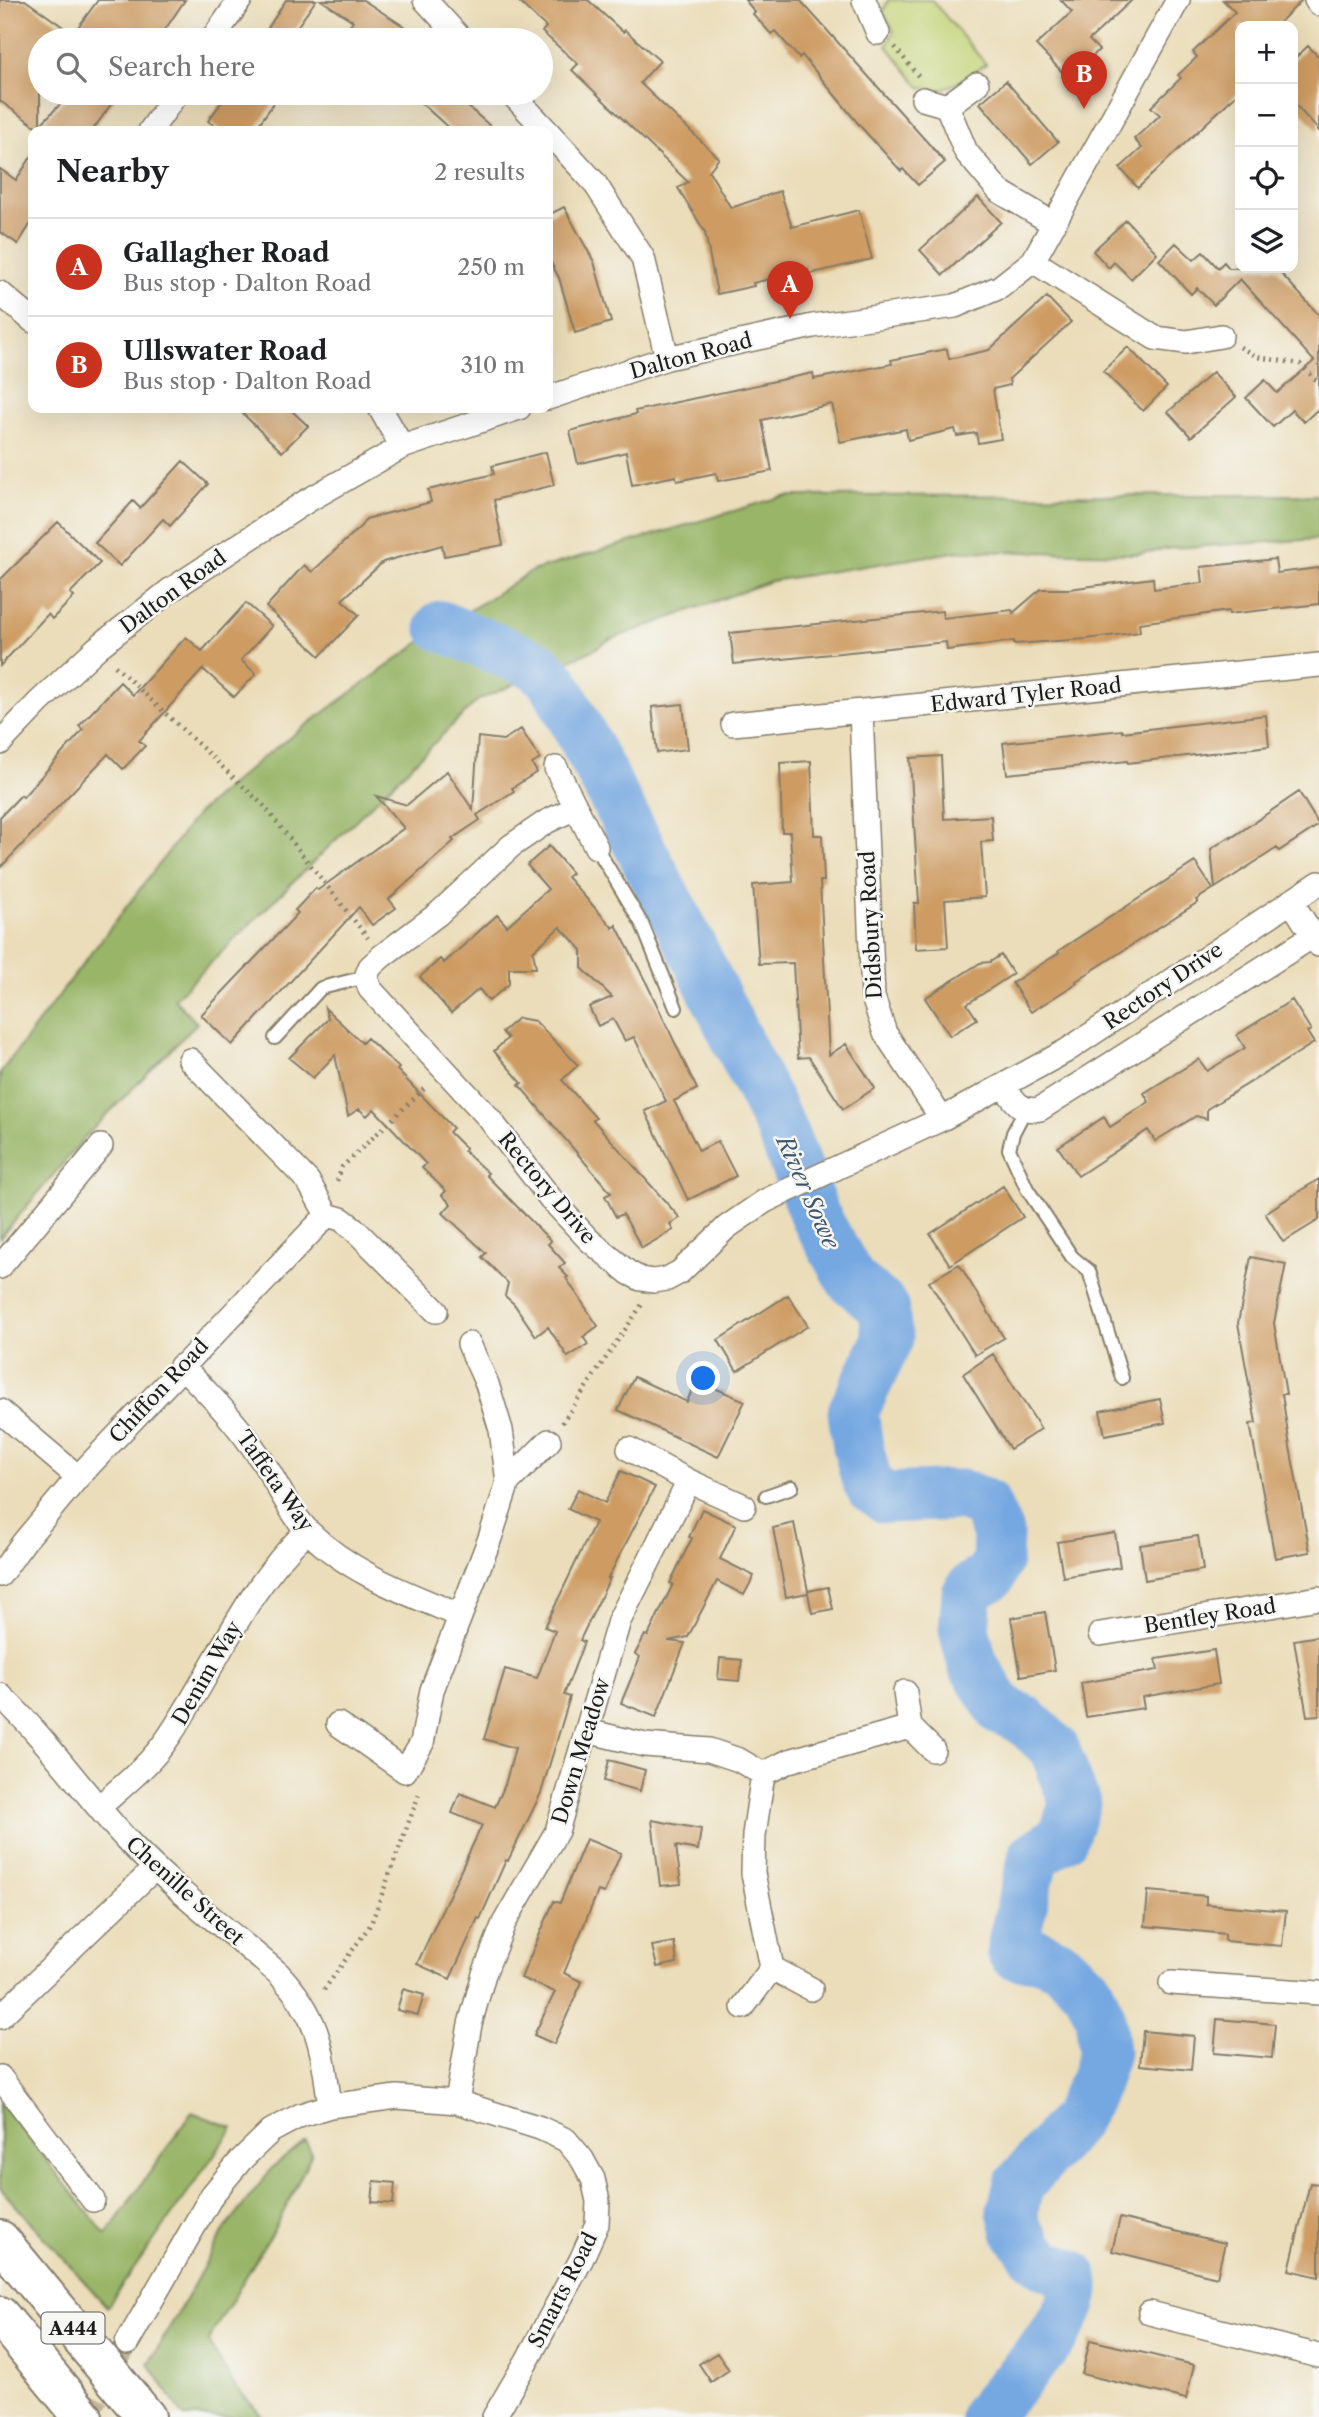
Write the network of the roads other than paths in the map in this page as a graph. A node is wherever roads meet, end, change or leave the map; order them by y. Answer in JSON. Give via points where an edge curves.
{"nodes":[{"id":1,"x":240,"y":0,"type":"edge"},
{"id":2,"x":425,"y":0,"type":"edge"},
{"id":3,"x":864,"y":0,"type":"edge"},
{"id":4,"x":1178,"y":0,"type":"edge"},
{"id":5,"x":220,"y":28,"type":"edge"},
{"id":6,"x":451,"y":28,"type":"edge"},
{"id":7,"x":878,"y":33,"type":"road end"},
{"id":8,"x":977,"y":84,"type":"dead end"},
{"id":9,"x":923,"y":99,"type":"road end"},
{"id":10,"x":168,"y":105,"type":"edge"},
{"id":11,"x":522,"y":105,"type":"edge"},
{"id":12,"x":947,"y":106,"type":"junction"},
{"id":13,"x":154,"y":126,"type":"edge"},
{"id":14,"x":541,"y":126,"type":"edge"},
{"id":15,"x":553,"y":138,"type":"edge"},
{"id":16,"x":1054,"y":224,"type":"junction"},
{"id":17,"x":1033,"y":261,"type":"junction"},
{"id":18,"x":0,"y":293,"type":"edge"},
{"id":19,"x":28,"y":311,"type":"edge"},
{"id":20,"x":1221,"y":336,"type":"road end"},
{"id":21,"x":667,"y":358,"type":"junction"},
{"id":22,"x":553,"y":396,"type":"edge"},
{"id":23,"x":383,"y":413,"type":"edge"},
{"id":24,"x":504,"y":413,"type":"edge"},
{"id":25,"x":402,"y":447,"type":"junction"},
{"id":26,"x":1319,"y":665,"type":"edge"},
{"id":27,"x":861,"y":712,"type":"junction"},
{"id":28,"x":733,"y":724,"type":"dead end"},
{"id":29,"x":0,"y":743,"type":"edge"},
{"id":30,"x":556,"y":768,"type":"dead end"},
{"id":31,"x":575,"y":808,"type":"junction"},
{"id":32,"x":596,"y":846,"type":"joint"},
{"id":33,"x":1319,"y":883,"type":"edge"},
{"id":34,"x":1291,"y":901,"type":"junction"},
{"id":35,"x":1317,"y":942,"type":"edge"},
{"id":36,"x":366,"y":977,"type":"junction"},
{"id":37,"x":676,"y":1008,"type":"dead end"},
{"id":38,"x":275,"y":1038,"type":"dead end"},
{"id":39,"x":190,"y":1060,"type":"dead end"},
{"id":40,"x":1004,"y":1086,"type":"junction"},
{"id":41,"x":1025,"y":1110,"type":"junction"},
{"id":42,"x":943,"y":1119,"type":"junction"},
{"id":43,"x":101,"y":1146,"type":"dead end"},
{"id":44,"x":327,"y":1215,"type":"junction"},
{"id":45,"x":0,"y":1267,"type":"edge"},
{"id":46,"x":436,"y":1311,"type":"dead end"},
{"id":47,"x":469,"y":1344,"type":"dead end"},
{"id":48,"x":181,"y":1366,"type":"junction"},
{"id":49,"x":1122,"y":1378,"type":"dead end"},
{"id":50,"x":0,"y":1411,"type":"edge"},
{"id":51,"x":549,"y":1441,"type":"road end"},
{"id":52,"x":629,"y":1449,"type":"dead end"},
{"id":53,"x":78,"y":1477,"type":"junction"},
{"id":54,"x":689,"y":1481,"type":"junction"},
{"id":55,"x":508,"y":1482,"type":"junction"},
{"id":56,"x":792,"y":1486,"type":"dead end"},
{"id":57,"x":766,"y":1496,"type":"dead end"},
{"id":58,"x":744,"y":1506,"type":"dead end"},
{"id":59,"x":307,"y":1531,"type":"junction"},
{"id":60,"x":0,"y":1575,"type":"edge"},
{"id":61,"x":1319,"y":1598,"type":"edge"},
{"id":62,"x":459,"y":1615,"type":"junction"},
{"id":63,"x":1100,"y":1634,"type":"dead end"},
{"id":64,"x":905,"y":1692,"type":"dead end"},
{"id":65,"x":0,"y":1696,"type":"edge"},
{"id":66,"x":338,"y":1724,"type":"dead end"},
{"id":67,"x":909,"y":1727,"type":"junction"},
{"id":68,"x":587,"y":1731,"type":"junction"},
{"id":69,"x":933,"y":1750,"type":"dead end"},
{"id":70,"x":763,"y":1774,"type":"junction"},
{"id":71,"x":99,"y":1807,"type":"junction"},
{"id":72,"x":155,"y":1868,"type":"junction"},
{"id":73,"x":772,"y":1968,"type":"junction"},
{"id":74,"x":1171,"y":1983,"type":"dead end"},
{"id":75,"x":811,"y":1989,"type":"dead end"},
{"id":76,"x":1319,"y":1993,"type":"edge"},
{"id":77,"x":743,"y":2007,"type":"dead end"},
{"id":78,"x":0,"y":2017,"type":"edge"},
{"id":79,"x":0,"y":2077,"type":"edge"},
{"id":80,"x":457,"y":2102,"type":"junction"},
{"id":81,"x":330,"y":2106,"type":"junction"},
{"id":82,"x":93,"y":2200,"type":"dead end"},
{"id":83,"x":0,"y":2240,"type":"edge"},
{"id":84,"x":1150,"y":2313,"type":"dead end"},
{"id":85,"x":0,"y":2316,"type":"edge"},
{"id":86,"x":127,"y":2343,"type":"tunnel mouth"},
{"id":87,"x":1319,"y":2356,"type":"edge"},
{"id":88,"x":83,"y":2417,"type":"edge"},
{"id":89,"x":146,"y":2417,"type":"edge"},
{"id":90,"x":494,"y":2417,"type":"edge"}],
"edges":[{"from":1,"to":5,"type":"street"},
{"from":2,"to":6,"type":"street"},
{"from":3,"to":7,"type":"street"},
{"from":4,"to":16,"type":"street","name":"Dalton Road"},
{"from":8,"to":12,"type":"street"},
{"from":9,"to":12,"type":"street"},
{"from":10,"to":13,"type":"street"},
{"from":11,"to":14,"type":"street"},
{"from":12,"to":16,"type":"street","via":[[966,152],[999,191]]},
{"from":15,"to":21,"type":"street","via":[[594,182],[643,258]]},
{"from":16,"to":17,"type":"street","name":"Dalton Road"},
{"from":17,"to":20,"type":"street","via":[[1155,338],[1186,342]]},
{"from":17,"to":21,"type":"street","name":"Dalton Road","via":[[1000,287],[955,306],[813,326]]},
{"from":18,"to":19,"type":"street"},
{"from":21,"to":22,"type":"street","name":"Dalton Road"},
{"from":23,"to":25,"type":"street"},
{"from":24,"to":25,"type":"street","name":"Dalton Road"},
{"from":25,"to":29,"type":"street","name":"Dalton Road","via":[[307,501],[169,591],[97,648]]},
{"from":26,"to":27,"type":"street","name":"Edward Tyler Road"},
{"from":27,"to":28,"type":"street","name":"Edward Tyler Road"},
{"from":27,"to":42,"type":"street","name":"Didsbury Road","via":[[873,996],[885,1033]]},
{"from":30,"to":31,"type":"street"},
{"from":31,"to":32,"type":"street"},
{"from":31,"to":36,"type":"street","via":[[511,845],[438,914],[382,956]]},
{"from":32,"to":37,"type":"lane","via":[[642,924]]},
{"from":33,"to":34,"type":"street","name":"Rectory Drive"},
{"from":34,"to":35,"type":"street"},
{"from":34,"to":40,"type":"street","name":"Rectory Drive","via":[[1066,1051]]},
{"from":35,"to":41,"type":"street","name":"Rectory Drive","via":[[1040,1109]]},
{"from":36,"to":38,"type":"lane","via":[[321,988]]},
{"from":36,"to":42,"type":"street","name":"Rectory Drive","via":[[370,989],[488,1117],[551,1199],[589,1240],[641,1279],[667,1279],[765,1201]]},
{"from":39,"to":44,"type":"street","via":[[307,1181]]},
{"from":40,"to":41,"type":"street"},
{"from":40,"to":42,"type":"street","name":"Rectory Drive"},
{"from":41,"to":49,"type":"lane","via":[[1009,1149],[1027,1189],[1072,1257],[1089,1271]]},
{"from":43,"to":45,"type":"street"},
{"from":44,"to":46,"type":"street","via":[[353,1228]]},
{"from":44,"to":48,"type":"street","name":"Chiffon Road"},
{"from":47,"to":55,"type":"street","via":[[501,1430]]},
{"from":48,"to":53,"type":"street","name":"Chiffon Road"},
{"from":48,"to":59,"type":"street","name":"Taffeta Way","via":[[244,1436]]},
{"from":50,"to":53,"type":"street"},
{"from":51,"to":55,"type":"street"},
{"from":52,"to":54,"type":"street"},
{"from":53,"to":60,"type":"street","name":"Chiffon Road"},
{"from":54,"to":58,"type":"street"},
{"from":54,"to":68,"type":"street","name":"Down Meadow","via":[[619,1621]]},
{"from":55,"to":62,"type":"street"},
{"from":56,"to":57,"type":"lane"},
{"from":59,"to":62,"type":"street","name":"Taffeta Way","via":[[344,1562]]},
{"from":59,"to":71,"type":"street","name":"Denim Way","via":[[253,1593],[169,1737],[149,1762]]},
{"from":61,"to":63,"type":"street","name":"Bentley Road"},
{"from":62,"to":66,"type":"street","via":[[432,1690],[422,1743],[405,1771]]},
{"from":64,"to":67,"type":"street"},
{"from":65,"to":71,"type":"street","name":"Chenille Street"},
{"from":67,"to":69,"type":"street"},
{"from":67,"to":70,"type":"street","via":[[789,1761]]},
{"from":68,"to":70,"type":"street","via":[[645,1745],[709,1750]]},
{"from":68,"to":80,"type":"street","name":"Down Meadow","via":[[557,1831],[504,1923],[484,1975],[470,2024]]},
{"from":70,"to":73,"type":"street","via":[[753,1873]]},
{"from":71,"to":72,"type":"street","name":"Chenille Street"},
{"from":72,"to":78,"type":"street"},
{"from":72,"to":81,"type":"street","name":"Chenille Street","via":[[296,1993],[319,2037]]},
{"from":73,"to":75,"type":"street"},
{"from":73,"to":77,"type":"street"},
{"from":74,"to":76,"type":"street"},
{"from":79,"to":82,"type":"street"},
{"from":80,"to":81,"type":"street","name":"Smarts Road","via":[[397,2097]]},
{"from":80,"to":90,"type":"street","name":"Smarts Road","via":[[566,2140],[593,2179],[598,2201],[597,2224],[581,2259]]},
{"from":81,"to":86,"type":"street","name":"Smarts Road","via":[[271,2131],[212,2194]]},
{"from":83,"to":89,"type":"highway","number":"A444"},
{"from":84,"to":87,"type":"street"},
{"from":85,"to":88,"type":"highway","number":"A444"}]}
